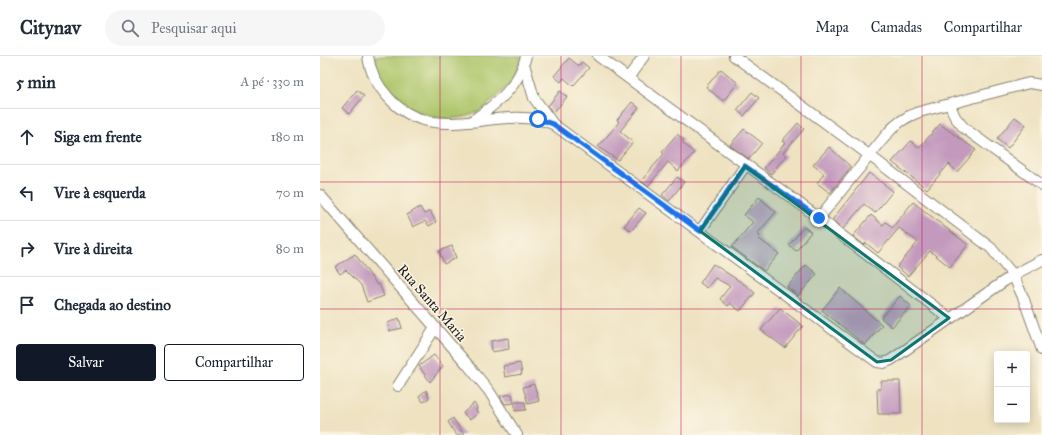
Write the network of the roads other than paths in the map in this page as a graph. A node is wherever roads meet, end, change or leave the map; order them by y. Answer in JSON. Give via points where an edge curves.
{"nodes":[{"id":1,"x":368,"y":56,"type":"edge"},
{"id":2,"x":598,"y":56,"type":"edge"},
{"id":3,"x":644,"y":56,"type":"edge"},
{"id":4,"x":734,"y":56,"type":"edge"},
{"id":5,"x":525,"y":60,"type":"edge"},
{"id":6,"x":628,"y":78,"type":"junction"},
{"id":7,"x":1042,"y":85,"type":"edge"},
{"id":8,"x":950,"y":105,"type":"junction"},
{"id":9,"x":472,"y":121,"type":"junction"},
{"id":10,"x":553,"y":124,"type":"junction"},
{"id":11,"x":869,"y":155,"type":"junction"},
{"id":12,"x":745,"y":166,"type":"junction"},
{"id":13,"x":1042,"y":185,"type":"edge"},
{"id":14,"x":320,"y":195,"type":"edge"},
{"id":15,"x":819,"y":218,"type":"junction"},
{"id":16,"x":700,"y":231,"type":"junction"},
{"id":17,"x":1042,"y":260,"type":"edge"},
{"id":18,"x":1013,"y":275,"type":"junction"},
{"id":19,"x":949,"y":318,"type":"junction"},
{"id":20,"x":435,"y":328,"type":"junction"},
{"id":21,"x":1042,"y":350,"type":"edge"},
{"id":22,"x":398,"y":386,"type":"dead end"},
{"id":23,"x":517,"y":435,"type":"edge"}],
"edges":[{"from":1,"to":9,"type":"street","via":[[379,85],[399,108],[437,123]]},
{"from":2,"to":6,"type":"street"},
{"from":3,"to":6,"type":"street"},
{"from":4,"to":11,"type":"street"},
{"from":5,"to":9,"type":"street","via":[[511,87],[499,101]]},
{"from":5,"to":10,"type":"street","via":[[534,98]]},
{"from":6,"to":12,"type":"street"},
{"from":7,"to":8,"type":"street","via":[[1030,83]]},
{"from":8,"to":11,"type":"street","via":[[919,112],[901,120]]},
{"from":8,"to":13,"type":"street","via":[[964,128]]},
{"from":9,"to":10,"type":"street","via":[[530,118]]},
{"from":10,"to":16,"type":"street"},
{"from":11,"to":15,"type":"street"},
{"from":11,"to":18,"type":"street","via":[[980,238],[998,255]]},
{"from":12,"to":15,"type":"street"},
{"from":12,"to":16,"type":"street"},
{"from":14,"to":20,"type":"street","name":"Rua Santa Maria"},
{"from":15,"to":19,"type":"street"},
{"from":16,"to":19,"type":"street","via":[[877,362],[891,360]]},
{"from":17,"to":18,"type":"street"},
{"from":18,"to":19,"type":"street"},
{"from":18,"to":21,"type":"street"},
{"from":20,"to":22,"type":"street"},
{"from":20,"to":23,"type":"street","name":"Rua Santa Maria","via":[[489,391]]}]}
